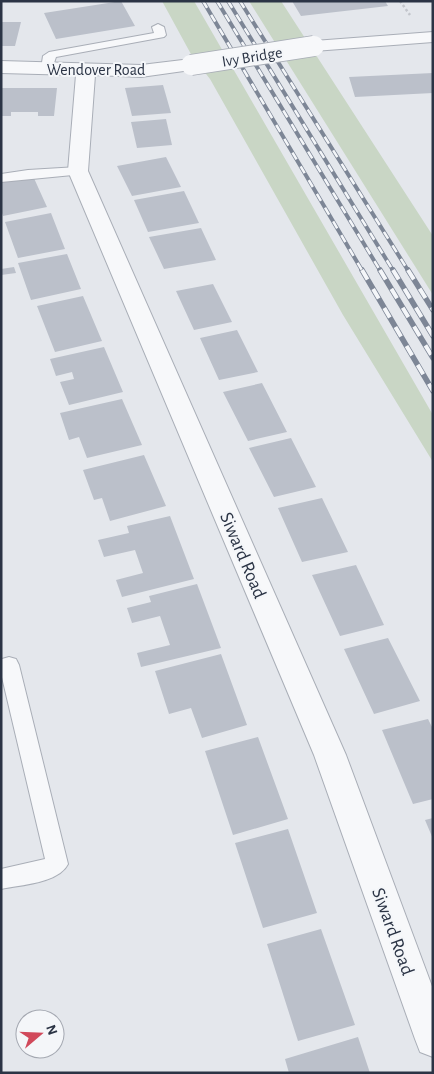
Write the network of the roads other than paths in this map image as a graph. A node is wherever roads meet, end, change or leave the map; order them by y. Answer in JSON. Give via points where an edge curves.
{"nodes":[{"id":1,"x":158,"y":27,"type":"dead end"},
{"id":2,"x":433,"y":37,"type":"edge"},
{"id":3,"x":191,"y":65,"type":"joint"},
{"id":4,"x":1,"y":67,"type":"edge"},
{"id":5,"x":47,"y":69,"type":"junction"},
{"id":6,"x":86,"y":70,"type":"junction"},
{"id":7,"x":78,"y":171,"type":"junction"},
{"id":8,"x":1,"y":178,"type":"edge"},
{"id":9,"x":9,"y":665,"type":"dead end"},
{"id":10,"x":1,"y":879,"type":"edge"},
{"id":11,"x":433,"y":1039,"type":"edge"}],
"edges":[{"from":1,"to":5,"type":"lane","via":[[160,35],[53,54],[49,56]]},
{"from":2,"to":3,"type":"street","name":"Ivy Bridge","bridge":true,"via":[[314,46]]},
{"from":3,"to":6,"type":"street","name":"Wendover Road","via":[[141,71]]},
{"from":4,"to":5,"type":"street","name":"Wendover Road"},
{"from":5,"to":6,"type":"street","name":"Wendover Road"},
{"from":6,"to":7,"type":"street","name":"Siward Road"},
{"from":7,"to":8,"type":"lane"},
{"from":7,"to":11,"type":"street","name":"Siward Road","via":[[330,755]]},
{"from":9,"to":10,"type":"lane","via":[[57,864],[52,868]]}]}
